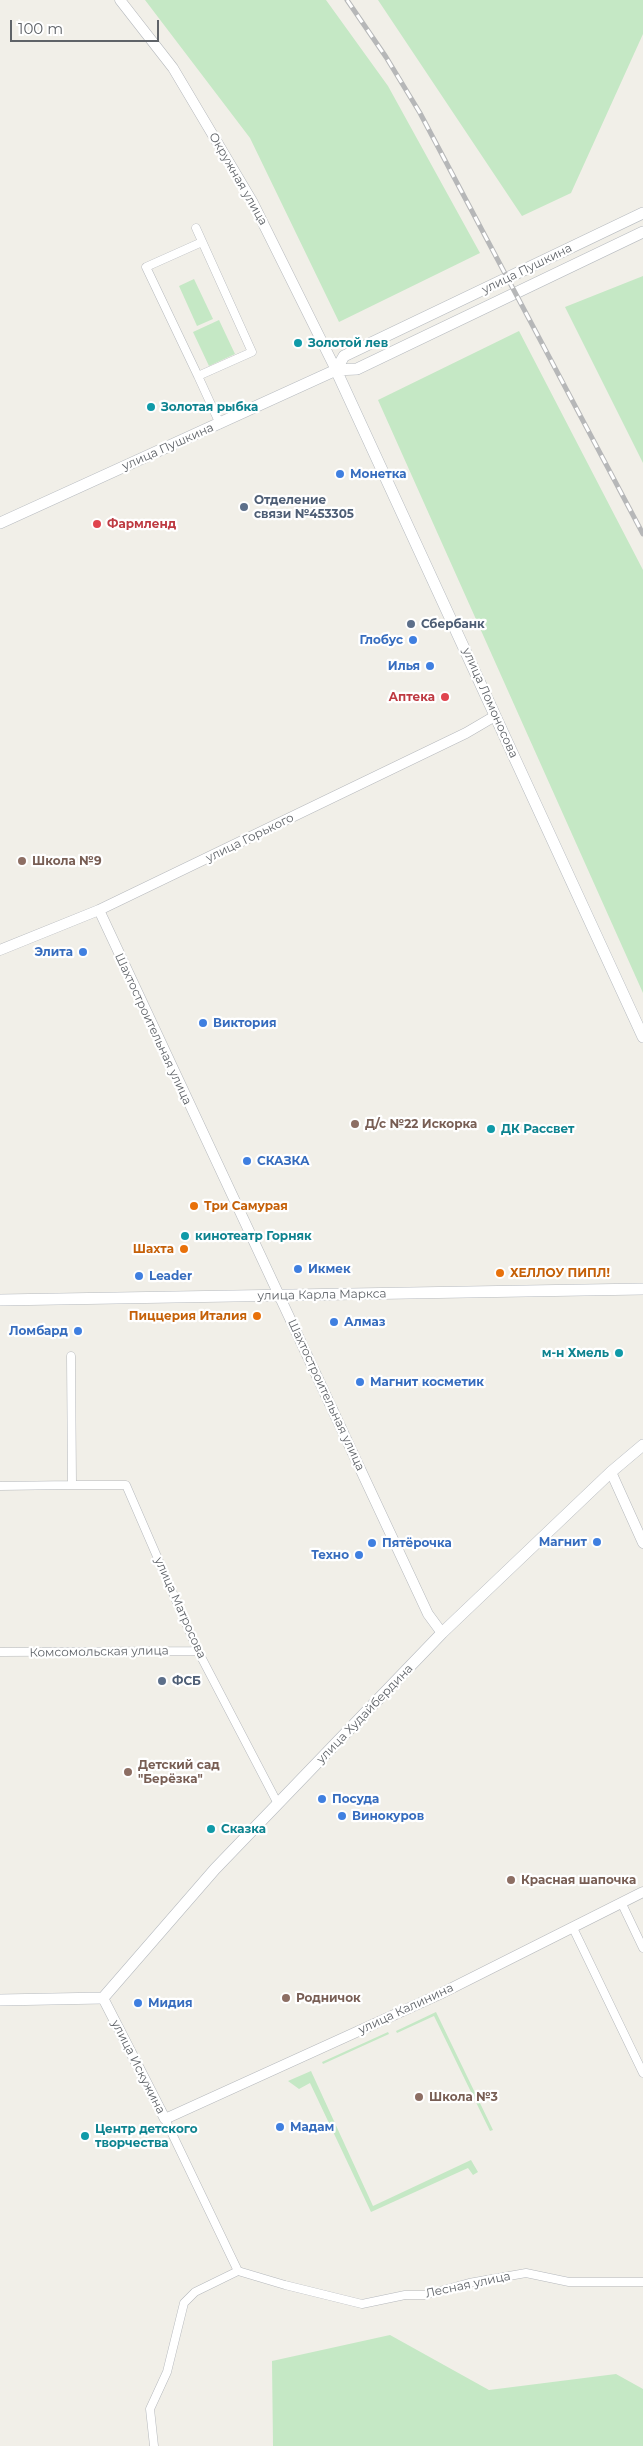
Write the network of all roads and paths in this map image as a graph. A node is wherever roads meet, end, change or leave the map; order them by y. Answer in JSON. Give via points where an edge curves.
{"nodes":[{"id":1,"x":120,"y":0,"type":"edge"},
{"id":2,"x":643,"y":213,"type":"edge"},
{"id":3,"x":196,"y":228,"type":"dead end"},
{"id":4,"x":643,"y":232,"type":"edge"},
{"id":5,"x":202,"y":242,"type":"junction"},
{"id":6,"x":336,"y":370,"type":"junction"},
{"id":7,"x":198,"y":376,"type":"junction"},
{"id":8,"x":220,"y":424,"type":"junction"},
{"id":9,"x":0,"y":523,"type":"edge"},
{"id":10,"x":495,"y":716,"type":"junction"},
{"id":11,"x":99,"y":910,"type":"junction"},
{"id":12,"x":0,"y":950,"type":"edge"},
{"id":13,"x":643,"y":1037,"type":"edge"},
{"id":14,"x":643,"y":1290,"type":"edge"},
{"id":15,"x":280,"y":1295,"type":"junction"},
{"id":16,"x":0,"y":1300,"type":"edge"},
{"id":17,"x":71,"y":1356,"type":"dead end"},
{"id":18,"x":643,"y":1445,"type":"edge"},
{"id":19,"x":611,"y":1472,"type":"junction"},
{"id":20,"x":72,"y":1484,"type":"junction"},
{"id":21,"x":0,"y":1486,"type":"edge"},
{"id":22,"x":643,"y":1542,"type":"edge"},
{"id":23,"x":442,"y":1633,"type":"junction"},
{"id":24,"x":198,"y":1651,"type":"junction"},
{"id":25,"x":0,"y":1652,"type":"edge"},
{"id":26,"x":278,"y":1804,"type":"junction"},
{"id":27,"x":643,"y":1892,"type":"edge"},
{"id":28,"x":622,"y":1904,"type":"junction"},
{"id":29,"x":573,"y":1928,"type":"junction"},
{"id":30,"x":643,"y":1948,"type":"edge"},
{"id":31,"x":103,"y":1998,"type":"junction"},
{"id":32,"x":0,"y":2000,"type":"edge"},
{"id":33,"x":643,"y":2073,"type":"edge"},
{"id":34,"x":165,"y":2119,"type":"junction"},
{"id":35,"x":238,"y":2271,"type":"junction"},
{"id":36,"x":643,"y":2282,"type":"edge"},
{"id":37,"x":154,"y":2446,"type":"edge"}],
"edges":[{"from":1,"to":6,"type":"street","name":"Окружная улица","via":[[173,68],[252,201]]},
{"from":2,"to":6,"type":"main road","name":"улица Пушкина","via":[[344,356]]},
{"from":3,"to":5,"type":"street"},
{"from":4,"to":6,"type":"main road","name":"улица Пушкина","via":[[357,369]]},
{"from":5,"to":7,"type":"street","via":[[252,352]]},
{"from":5,"to":7,"type":"street","via":[[146,268]]},
{"from":6,"to":8,"type":"main road","name":"улица Пушкина"},
{"from":6,"to":10,"type":"main road","name":"улица Ломоносова"},
{"from":7,"to":8,"type":"street"},
{"from":8,"to":9,"type":"main road","name":"улица Пушкина"},
{"from":10,"to":11,"type":"street","name":"улица Горького","via":[[466,733]]},
{"from":10,"to":13,"type":"main road","name":"улица Ломоносова"},
{"from":11,"to":12,"type":"street","name":"улица Горького"},
{"from":11,"to":15,"type":"street","name":"Шахтостроительная улица"},
{"from":14,"to":15,"type":"main road","name":"улица Карла Маркса"},
{"from":15,"to":16,"type":"main road","name":"улица Карла Маркса"},
{"from":15,"to":23,"type":"street","name":"Шахтостроительная улица","via":[[428,1614]]},
{"from":17,"to":20,"type":"street"},
{"from":18,"to":19,"type":"main road","name":"улица Худайбердина"},
{"from":19,"to":22,"type":"street"},
{"from":19,"to":23,"type":"main road","name":"улица Худайбердина"},
{"from":20,"to":21,"type":"street","name":"улица Матросова"},
{"from":20,"to":24,"type":"street","name":"улица Матросова","via":[[126,1485]]},
{"from":23,"to":26,"type":"main road","name":"улица Худайбердина"},
{"from":24,"to":25,"type":"street","name":"Комсомольская улица"},
{"from":24,"to":26,"type":"street","name":"улица Матросова"},
{"from":26,"to":31,"type":"main road","name":"улица Худайбердина","via":[[215,1869]]},
{"from":27,"to":28,"type":"street","name":"улица Калинина"},
{"from":28,"to":29,"type":"street","name":"улица Калинина"},
{"from":28,"to":30,"type":"street"},
{"from":29,"to":33,"type":"street"},
{"from":29,"to":34,"type":"street","name":"улица Калинина","via":[[432,1998]]},
{"from":31,"to":32,"type":"main road"},
{"from":31,"to":34,"type":"street","name":"улица Искужина"},
{"from":34,"to":35,"type":"street","name":"улица Искужина"},
{"from":35,"to":36,"type":"street","name":"Лесная улица","via":[[362,2304],[405,2294],[425,2295],[526,2273],[568,2282]]},
{"from":35,"to":37,"type":"street","via":[[195,2292],[184,2303],[167,2372],[150,2409]]}]}
